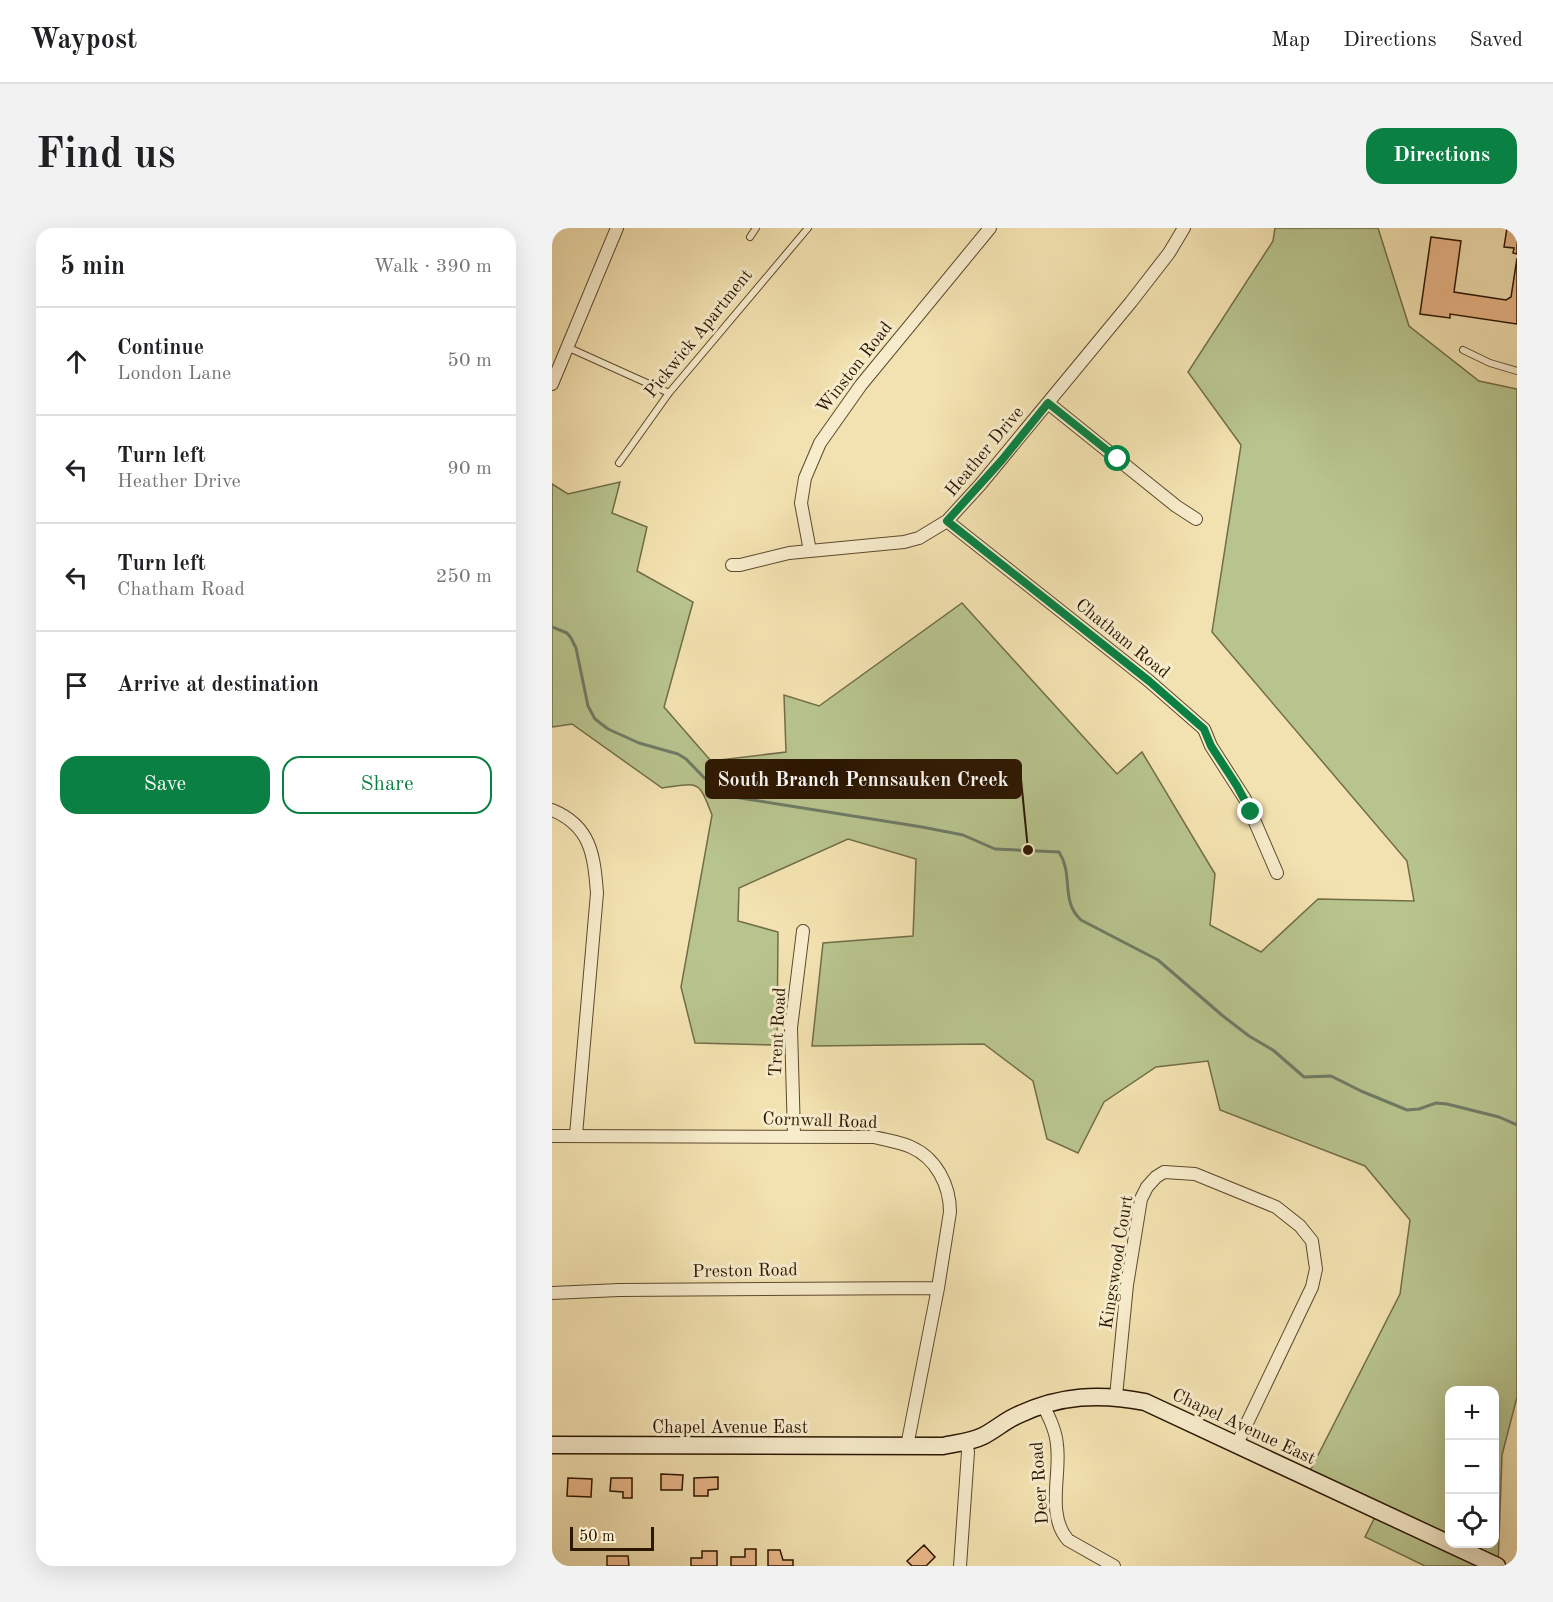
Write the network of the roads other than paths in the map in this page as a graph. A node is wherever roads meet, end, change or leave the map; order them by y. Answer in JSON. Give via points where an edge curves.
{"nodes":[{"id":1,"x":617,"y":228,"type":"edge"},
{"id":2,"x":756,"y":228,"type":"edge"},
{"id":3,"x":808,"y":228,"type":"edge"},
{"id":4,"x":990,"y":228,"type":"edge"},
{"id":5,"x":1184,"y":228,"type":"edge"},
{"id":6,"x":750,"y":237,"type":"dead end"},
{"id":7,"x":567,"y":347,"type":"junction"},
{"id":8,"x":1463,"y":350,"type":"dead end"},
{"id":9,"x":1517,"y":371,"type":"edge"},
{"id":10,"x":552,"y":384,"type":"edge"},
{"id":11,"x":669,"y":393,"type":"junction"},
{"id":12,"x":1048,"y":403,"type":"junction"},
{"id":13,"x":619,"y":463,"type":"dead end"},
{"id":14,"x":1196,"y":519,"type":"dead end"},
{"id":15,"x":947,"y":521,"type":"junction"},
{"id":16,"x":810,"y":551,"type":"junction"},
{"id":17,"x":732,"y":565,"type":"dead end"},
{"id":18,"x":552,"y":810,"type":"edge"},
{"id":19,"x":1277,"y":873,"type":"dead end"},
{"id":20,"x":803,"y":931,"type":"dead end"},
{"id":21,"x":576,"y":1135,"type":"junction"},
{"id":22,"x":794,"y":1135,"type":"junction"},
{"id":23,"x":552,"y":1136,"type":"edge"},
{"id":24,"x":938,"y":1288,"type":"junction"},
{"id":25,"x":552,"y":1293,"type":"edge"},
{"id":26,"x":1116,"y":1396,"type":"junction"},
{"id":27,"x":1043,"y":1405,"type":"junction"},
{"id":28,"x":966,"y":1442,"type":"junction"},
{"id":29,"x":1237,"y":1444,"type":"junction"},
{"id":30,"x":552,"y":1445,"type":"edge"},
{"id":31,"x":908,"y":1446,"type":"junction"},
{"id":32,"x":1490,"y":1563,"type":"edge"},
{"id":33,"x":960,"y":1566,"type":"edge"},
{"id":34,"x":1114,"y":1566,"type":"edge"}],
"edges":[{"from":1,"to":7,"type":"street"},
{"from":2,"to":6,"type":"lane"},
{"from":3,"to":11,"type":"lane","name":"Pickwick Apartment"},
{"from":4,"to":16,"type":"street","name":"Winston Road","via":[[861,385],[820,443],[805,478],[801,503]]},
{"from":5,"to":12,"type":"street","name":"Heather Drive","via":[[1169,253]]},
{"from":7,"to":10,"type":"street"},
{"from":7,"to":11,"type":"lane"},
{"from":8,"to":9,"type":"lane"},
{"from":11,"to":13,"type":"lane","name":"Pickwick Apartment"},
{"from":12,"to":14,"type":"street"},
{"from":12,"to":15,"type":"street","name":"Heather Drive"},
{"from":15,"to":16,"type":"street","name":"Heather Drive","via":[[904,542]]},
{"from":15,"to":19,"type":"street","name":"Chatham Road","via":[[1204,729],[1245,799]]},
{"from":16,"to":17,"type":"street","name":"Heather Drive"},
{"from":18,"to":21,"type":"street","via":[[569,816],[583,832],[595,867],[597,893]]},
{"from":20,"to":22,"type":"street","name":"Trent Road","via":[[791,1028]]},
{"from":21,"to":22,"type":"street","name":"Cornwall Road"},
{"from":21,"to":23,"type":"street","name":"Cornwall Road"},
{"from":22,"to":24,"type":"street","name":"Cornwall Road","via":[[874,1137],[910,1146],[935,1166],[944,1179],[950,1202]]},
{"from":24,"to":25,"type":"street","name":"Preston Road"},
{"from":24,"to":31,"type":"street","name":"Cornwall Road"},
{"from":26,"to":27,"type":"street","name":"Chapel Avenue East","via":[[1088,1396]]},
{"from":26,"to":29,"type":"street","name":"Chapel Avenue East","via":[[1144,1402]]},
{"from":26,"to":29,"type":"street","name":"Kingswood Court","via":[[1127,1285],[1141,1199],[1147,1187],[1164,1172],[1195,1174],[1276,1207],[1312,1240],[1315,1254],[1312,1287]]},
{"from":27,"to":28,"type":"street","name":"Chapel Avenue East"},
{"from":27,"to":34,"type":"street","name":"Deer Road","via":[[1057,1444],[1057,1517],[1062,1533]]},
{"from":28,"to":31,"type":"street","name":"Chapel Avenue East"},
{"from":28,"to":33,"type":"street"},
{"from":29,"to":32,"type":"street","name":"Chapel Avenue East"},
{"from":30,"to":31,"type":"street","name":"Chapel Avenue East"}]}
